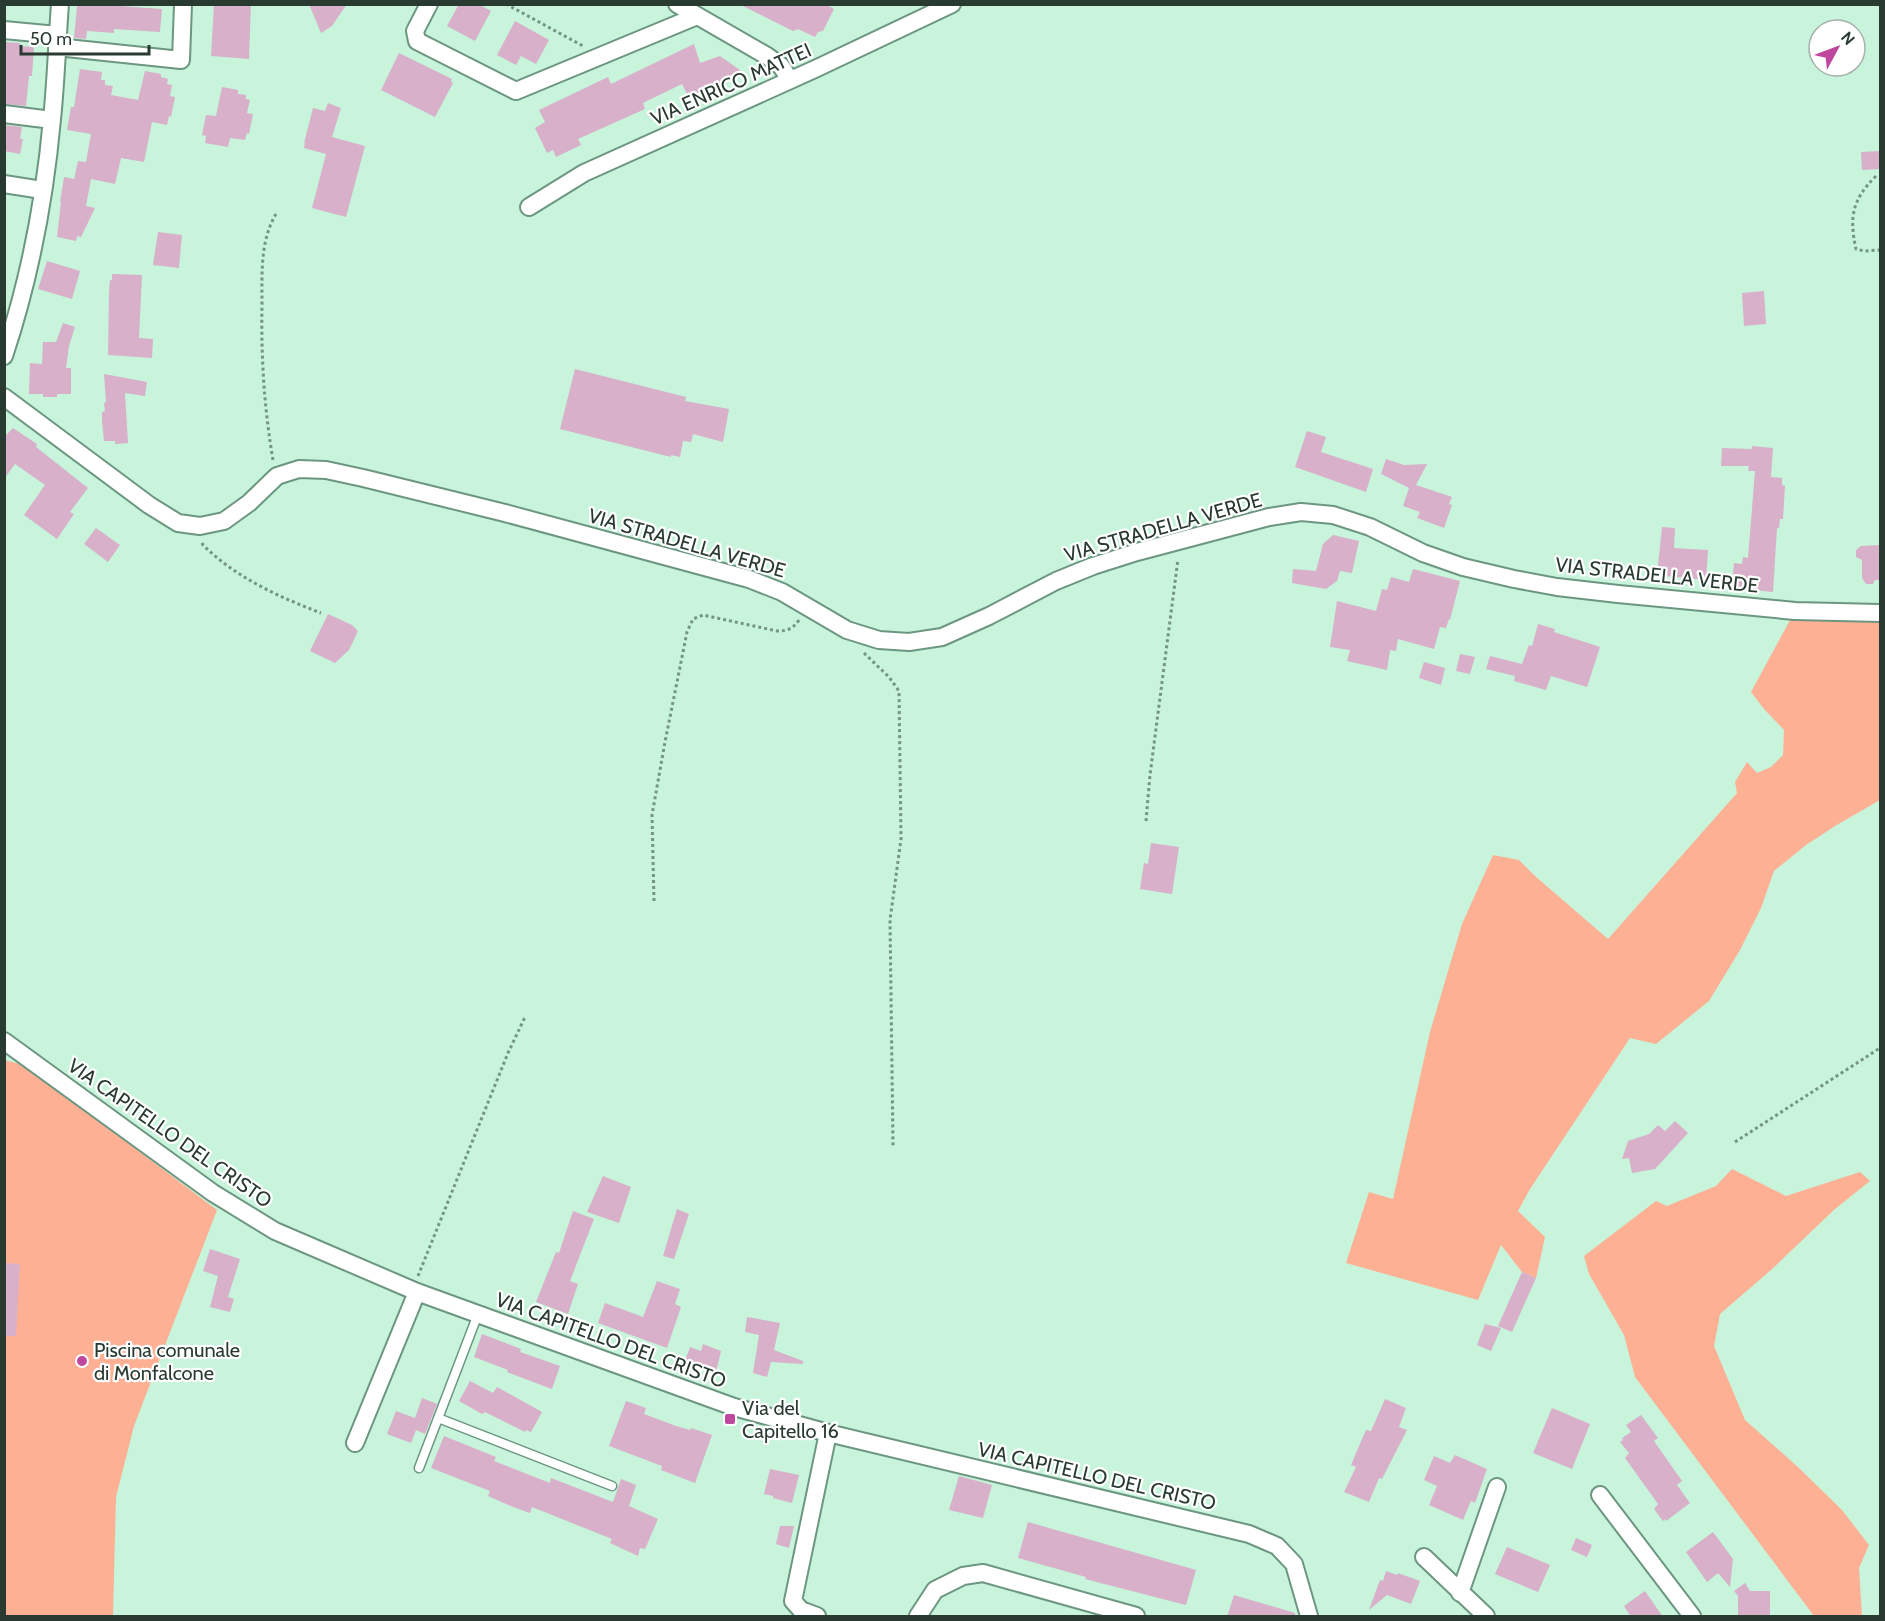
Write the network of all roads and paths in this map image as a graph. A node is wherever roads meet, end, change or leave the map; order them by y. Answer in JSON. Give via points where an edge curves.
{"nodes":[{"id":1,"x":60,"y":4,"type":"edge"},
{"id":2,"x":183,"y":4,"type":"edge"},
{"id":3,"x":429,"y":4,"type":"edge"},
{"id":4,"x":506,"y":4,"type":"edge"},
{"id":5,"x":668,"y":4,"type":"edge"},
{"id":6,"x":677,"y":4,"type":"edge"},
{"id":7,"x":952,"y":4,"type":"edge"},
{"id":8,"x":697,"y":16,"type":"junction"},
{"id":9,"x":4,"y":30,"type":"edge"},
{"id":10,"x":662,"y":30,"type":"junction"},
{"id":11,"x":57,"y":41,"type":"junction"},
{"id":12,"x":592,"y":60,"type":"junction"},
{"id":13,"x":790,"y":80,"type":"junction"},
{"id":14,"x":4,"y":114,"type":"edge"},
{"id":15,"x":52,"y":120,"type":"junction"},
{"id":16,"x":1876,"y":176,"type":"dead end"},
{"id":17,"x":4,"y":184,"type":"edge"},
{"id":18,"x":42,"y":190,"type":"junction"},
{"id":19,"x":529,"y":207,"type":"dead end"},
{"id":20,"x":276,"y":214,"type":"dead end"},
{"id":21,"x":1881,"y":250,"type":"edge"},
{"id":22,"x":4,"y":356,"type":"edge"},
{"id":23,"x":4,"y":397,"type":"edge"},
{"id":24,"x":277,"y":476,"type":"junction"},
{"id":25,"x":200,"y":526,"type":"junction"},
{"id":26,"x":1185,"y":540,"type":"junction"},
{"id":27,"x":808,"y":606,"type":"junction"},
{"id":28,"x":321,"y":613,"type":"dead end"},
{"id":29,"x":1881,"y":613,"type":"edge"},
{"id":30,"x":847,"y":630,"type":"junction"},
{"id":31,"x":1146,"y":821,"type":"dead end"},
{"id":32,"x":654,"y":901,"type":"dead end"},
{"id":33,"x":525,"y":1017,"type":"dead end"},
{"id":34,"x":4,"y":1041,"type":"edge"},
{"id":35,"x":1881,"y":1048,"type":"edge"},
{"id":36,"x":1735,"y":1142,"type":"dead end"},
{"id":37,"x":893,"y":1146,"type":"dead end"},
{"id":38,"x":414,"y":1291,"type":"junction"},
{"id":39,"x":478,"y":1314,"type":"junction"},
{"id":40,"x":438,"y":1418,"type":"junction"},
{"id":41,"x":828,"y":1434,"type":"junction"},
{"id":42,"x":355,"y":1443,"type":"dead end"},
{"id":43,"x":419,"y":1468,"type":"dead end"},
{"id":44,"x":612,"y":1486,"type":"dead end"},
{"id":45,"x":1497,"y":1487,"type":"dead end"},
{"id":46,"x":1600,"y":1495,"type":"dead end"},
{"id":47,"x":1424,"y":1557,"type":"dead end"},
{"id":48,"x":1460,"y":1593,"type":"junction"},
{"id":49,"x":1135,"y":1616,"type":"edge"},
{"id":50,"x":817,"y":1617,"type":"edge"},
{"id":51,"x":918,"y":1617,"type":"edge"},
{"id":52,"x":1309,"y":1617,"type":"edge"},
{"id":53,"x":1486,"y":1617,"type":"edge"},
{"id":54,"x":1692,"y":1617,"type":"edge"}],
"edges":[{"from":1,"to":11,"type":"street"},
{"from":2,"to":11,"type":"street","via":[[182,60]]},
{"from":3,"to":12,"type":"street","via":[[415,31],[417,41],[516,91]]},
{"from":4,"to":12,"type":"path","via":[[588,49]]},
{"from":5,"to":10,"type":"street"},
{"from":6,"to":8,"type":"street"},
{"from":7,"to":13,"type":"street","name":"VIA ENRICO MATTEI"},
{"from":8,"to":10,"type":"street"},
{"from":8,"to":13,"type":"street","via":[[768,56]]},
{"from":9,"to":11,"type":"street"},
{"from":10,"to":12,"type":"street"},
{"from":11,"to":15,"type":"street"},
{"from":13,"to":19,"type":"street","name":"VIA ENRICO MATTEI","via":[[584,173]]},
{"from":14,"to":15,"type":"street"},
{"from":15,"to":18,"type":"street"},
{"from":16,"to":21,"type":"path","via":[[1856,200],[1852,220],[1856,249]]},
{"from":17,"to":18,"type":"street"},
{"from":18,"to":22,"type":"street","via":[[26,281]]},
{"from":20,"to":24,"type":"path","via":[[264,244],[261,329],[262,381]]},
{"from":23,"to":25,"type":"street","via":[[149,505],[178,523]]},
{"from":24,"to":25,"type":"street","via":[[224,521]]},
{"from":24,"to":27,"type":"street","name":"VIA STRADELLA VERDE","via":[[299,469],[363,478],[749,579]]},
{"from":25,"to":28,"type":"path","via":[[203,545],[216,558],[286,600]]},
{"from":26,"to":29,"type":"street","name":"VIA STRADELLA VERDE","via":[[1269,517],[1301,512],[1333,515],[1370,527],[1423,553],[1514,579],[1783,610]]},
{"from":26,"to":30,"type":"street","name":"VIA STRADELLA VERDE","via":[[1092,566],[942,637],[909,642],[879,640]]},
{"from":26,"to":31,"type":"path","via":[[1174,582]]},
{"from":27,"to":30,"type":"street","name":"VIA STRADELLA VERDE"},
{"from":27,"to":32,"type":"path","via":[[796,625],[787,631],[703,615],[693,619],[687,632],[652,815]]},
{"from":30,"to":37,"type":"path","via":[[899,691],[901,839],[890,920]]},
{"from":33,"to":38,"type":"path"},
{"from":34,"to":38,"type":"street","name":"VIA CAPITELLO DEL CRISTO","via":[[213,1193],[275,1231]]},
{"from":35,"to":36,"type":"path"},
{"from":38,"to":39,"type":"street","name":"VIA CAPITELLO DEL CRISTO"},
{"from":38,"to":42,"type":"street"},
{"from":39,"to":40,"type":"lane"},
{"from":39,"to":41,"type":"street","name":"VIA CAPITELLO DEL CRISTO","via":[[734,1407]]},
{"from":40,"to":43,"type":"lane"},
{"from":40,"to":44,"type":"lane"},
{"from":41,"to":50,"type":"street","via":[[793,1601],[801,1610]]},
{"from":41,"to":52,"type":"street","name":"VIA CAPITELLO DEL CRISTO","via":[[1249,1534],[1277,1546],[1294,1564]]},
{"from":45,"to":48,"type":"street"},
{"from":46,"to":54,"type":"street"},
{"from":47,"to":48,"type":"street"},
{"from":48,"to":53,"type":"street"},
{"from":49,"to":51,"type":"street","via":[[983,1573],[963,1576],[935,1590]]}]}
